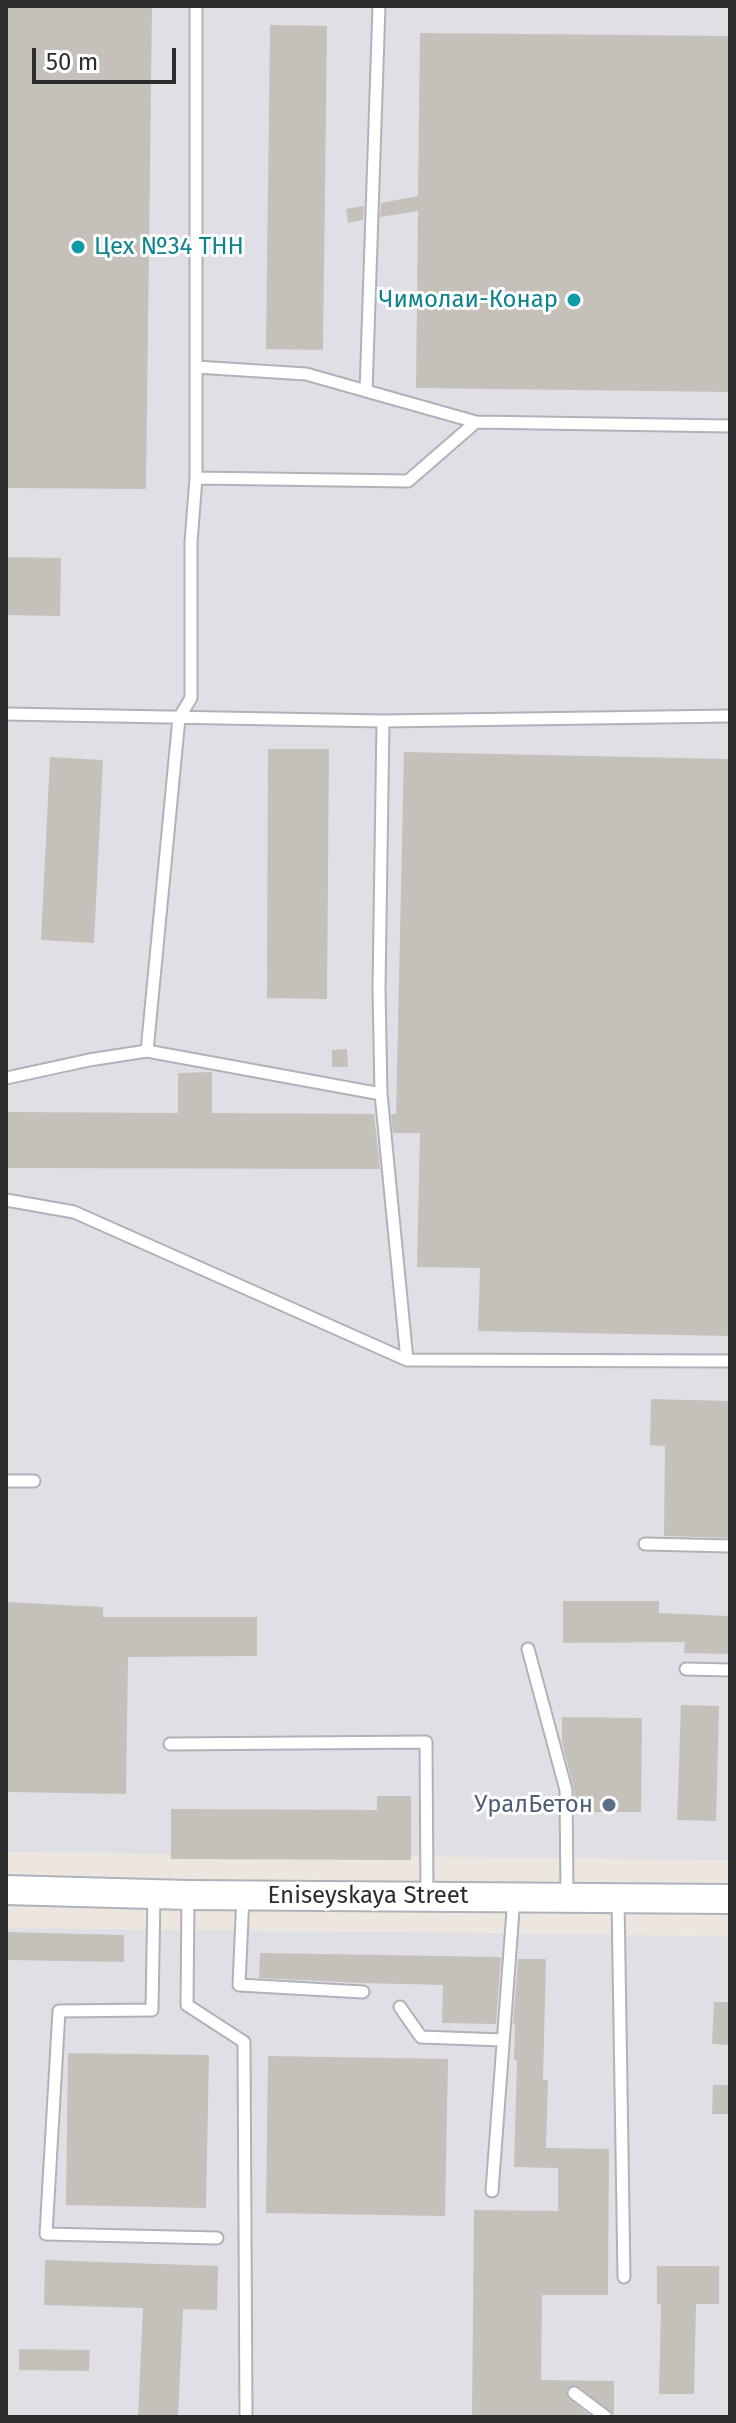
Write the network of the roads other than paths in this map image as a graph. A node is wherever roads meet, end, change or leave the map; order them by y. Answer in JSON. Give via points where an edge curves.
{"nodes":[{"id":1,"x":196,"y":6,"type":"edge"},
{"id":2,"x":379,"y":6,"type":"edge"},
{"id":3,"x":196,"y":367,"type":"junction"},
{"id":4,"x":366,"y":391,"type":"junction"},
{"id":5,"x":476,"y":422,"type":"junction"},
{"id":6,"x":730,"y":426,"type":"edge"},
{"id":7,"x":196,"y":478,"type":"junction"},
{"id":8,"x":6,"y":714,"type":"edge"},
{"id":9,"x":730,"y":716,"type":"edge"},
{"id":10,"x":179,"y":718,"type":"junction"},
{"id":11,"x":383,"y":721,"type":"junction"},
{"id":12,"x":147,"y":1051,"type":"junction"},
{"id":13,"x":6,"y":1078,"type":"edge"},
{"id":14,"x":381,"y":1094,"type":"junction"},
{"id":15,"x":6,"y":1200,"type":"edge"},
{"id":16,"x":407,"y":1360,"type":"junction"},
{"id":17,"x":730,"y":1361,"type":"edge"},
{"id":18,"x":6,"y":1481,"type":"edge"},
{"id":19,"x":34,"y":1481,"type":"dead end"},
{"id":20,"x":645,"y":1544,"type":"dead end"},
{"id":21,"x":730,"y":1546,"type":"edge"},
{"id":22,"x":528,"y":1649,"type":"dead end"},
{"id":23,"x":686,"y":1669,"type":"dead end"},
{"id":24,"x":730,"y":1670,"type":"edge"},
{"id":25,"x":170,"y":1744,"type":"dead end"},
{"id":26,"x":6,"y":1890,"type":"edge"},
{"id":27,"x":154,"y":1894,"type":"junction"},
{"id":28,"x":188,"y":1895,"type":"junction"},
{"id":29,"x":243,"y":1895,"type":"junction"},
{"id":30,"x":427,"y":1896,"type":"junction"},
{"id":31,"x":514,"y":1896,"type":"junction"},
{"id":32,"x":567,"y":1896,"type":"junction"},
{"id":33,"x":618,"y":1897,"type":"junction"},
{"id":34,"x":730,"y":1899,"type":"edge"},
{"id":35,"x":363,"y":1992,"type":"dead end"},
{"id":36,"x":400,"y":2007,"type":"dead end"},
{"id":37,"x":503,"y":2040,"type":"junction"},
{"id":38,"x":492,"y":2191,"type":"dead end"},
{"id":39,"x":217,"y":2238,"type":"dead end"},
{"id":40,"x":624,"y":2277,"type":"dead end"},
{"id":41,"x":574,"y":2393,"type":"dead end"},
{"id":42,"x":246,"y":2417,"type":"edge"},
{"id":43,"x":606,"y":2417,"type":"edge"}],
"edges":[{"from":1,"to":3,"type":"lane"},
{"from":2,"to":4,"type":"lane"},
{"from":3,"to":4,"type":"lane","via":[[306,374]]},
{"from":3,"to":7,"type":"lane"},
{"from":4,"to":5,"type":"lane"},
{"from":5,"to":6,"type":"lane"},
{"from":5,"to":7,"type":"lane","via":[[408,481]]},
{"from":7,"to":10,"type":"lane","via":[[191,698]]},
{"from":8,"to":10,"type":"lane"},
{"from":9,"to":11,"type":"lane"},
{"from":10,"to":11,"type":"lane"},
{"from":10,"to":12,"type":"lane"},
{"from":11,"to":14,"type":"lane"},
{"from":12,"to":13,"type":"lane"},
{"from":12,"to":14,"type":"lane"},
{"from":14,"to":16,"type":"lane"},
{"from":15,"to":16,"type":"lane","via":[[74,1212]]},
{"from":16,"to":17,"type":"lane"},
{"from":18,"to":19,"type":"lane"},
{"from":20,"to":21,"type":"lane"},
{"from":22,"to":32,"type":"lane","via":[[566,1790]]},
{"from":23,"to":24,"type":"lane"},
{"from":25,"to":30,"type":"lane","via":[[426,1742]]},
{"from":26,"to":27,"type":"street","name":"Eniseyskaya Street"},
{"from":27,"to":28,"type":"street","name":"Eniseyskaya Street"},
{"from":27,"to":39,"type":"lane","via":[[152,2010],[59,2011],[46,2234]]},
{"from":28,"to":29,"type":"street","name":"Eniseyskaya Street"},
{"from":28,"to":42,"type":"lane","via":[[187,2005],[244,2042]]},
{"from":29,"to":30,"type":"street","name":"Eniseyskaya Street"},
{"from":29,"to":35,"type":"lane","via":[[239,1985]]},
{"from":30,"to":31,"type":"street","name":"Eniseyskaya Street"},
{"from":31,"to":32,"type":"street","name":"Eniseyskaya Street"},
{"from":31,"to":37,"type":"lane"},
{"from":32,"to":33,"type":"street","name":"Eniseyskaya Street"},
{"from":33,"to":34,"type":"street","name":"Eniseyskaya Street"},
{"from":33,"to":40,"type":"lane"},
{"from":36,"to":37,"type":"lane","via":[[421,2037]]},
{"from":37,"to":38,"type":"lane"},
{"from":41,"to":43,"type":"lane"}]}
